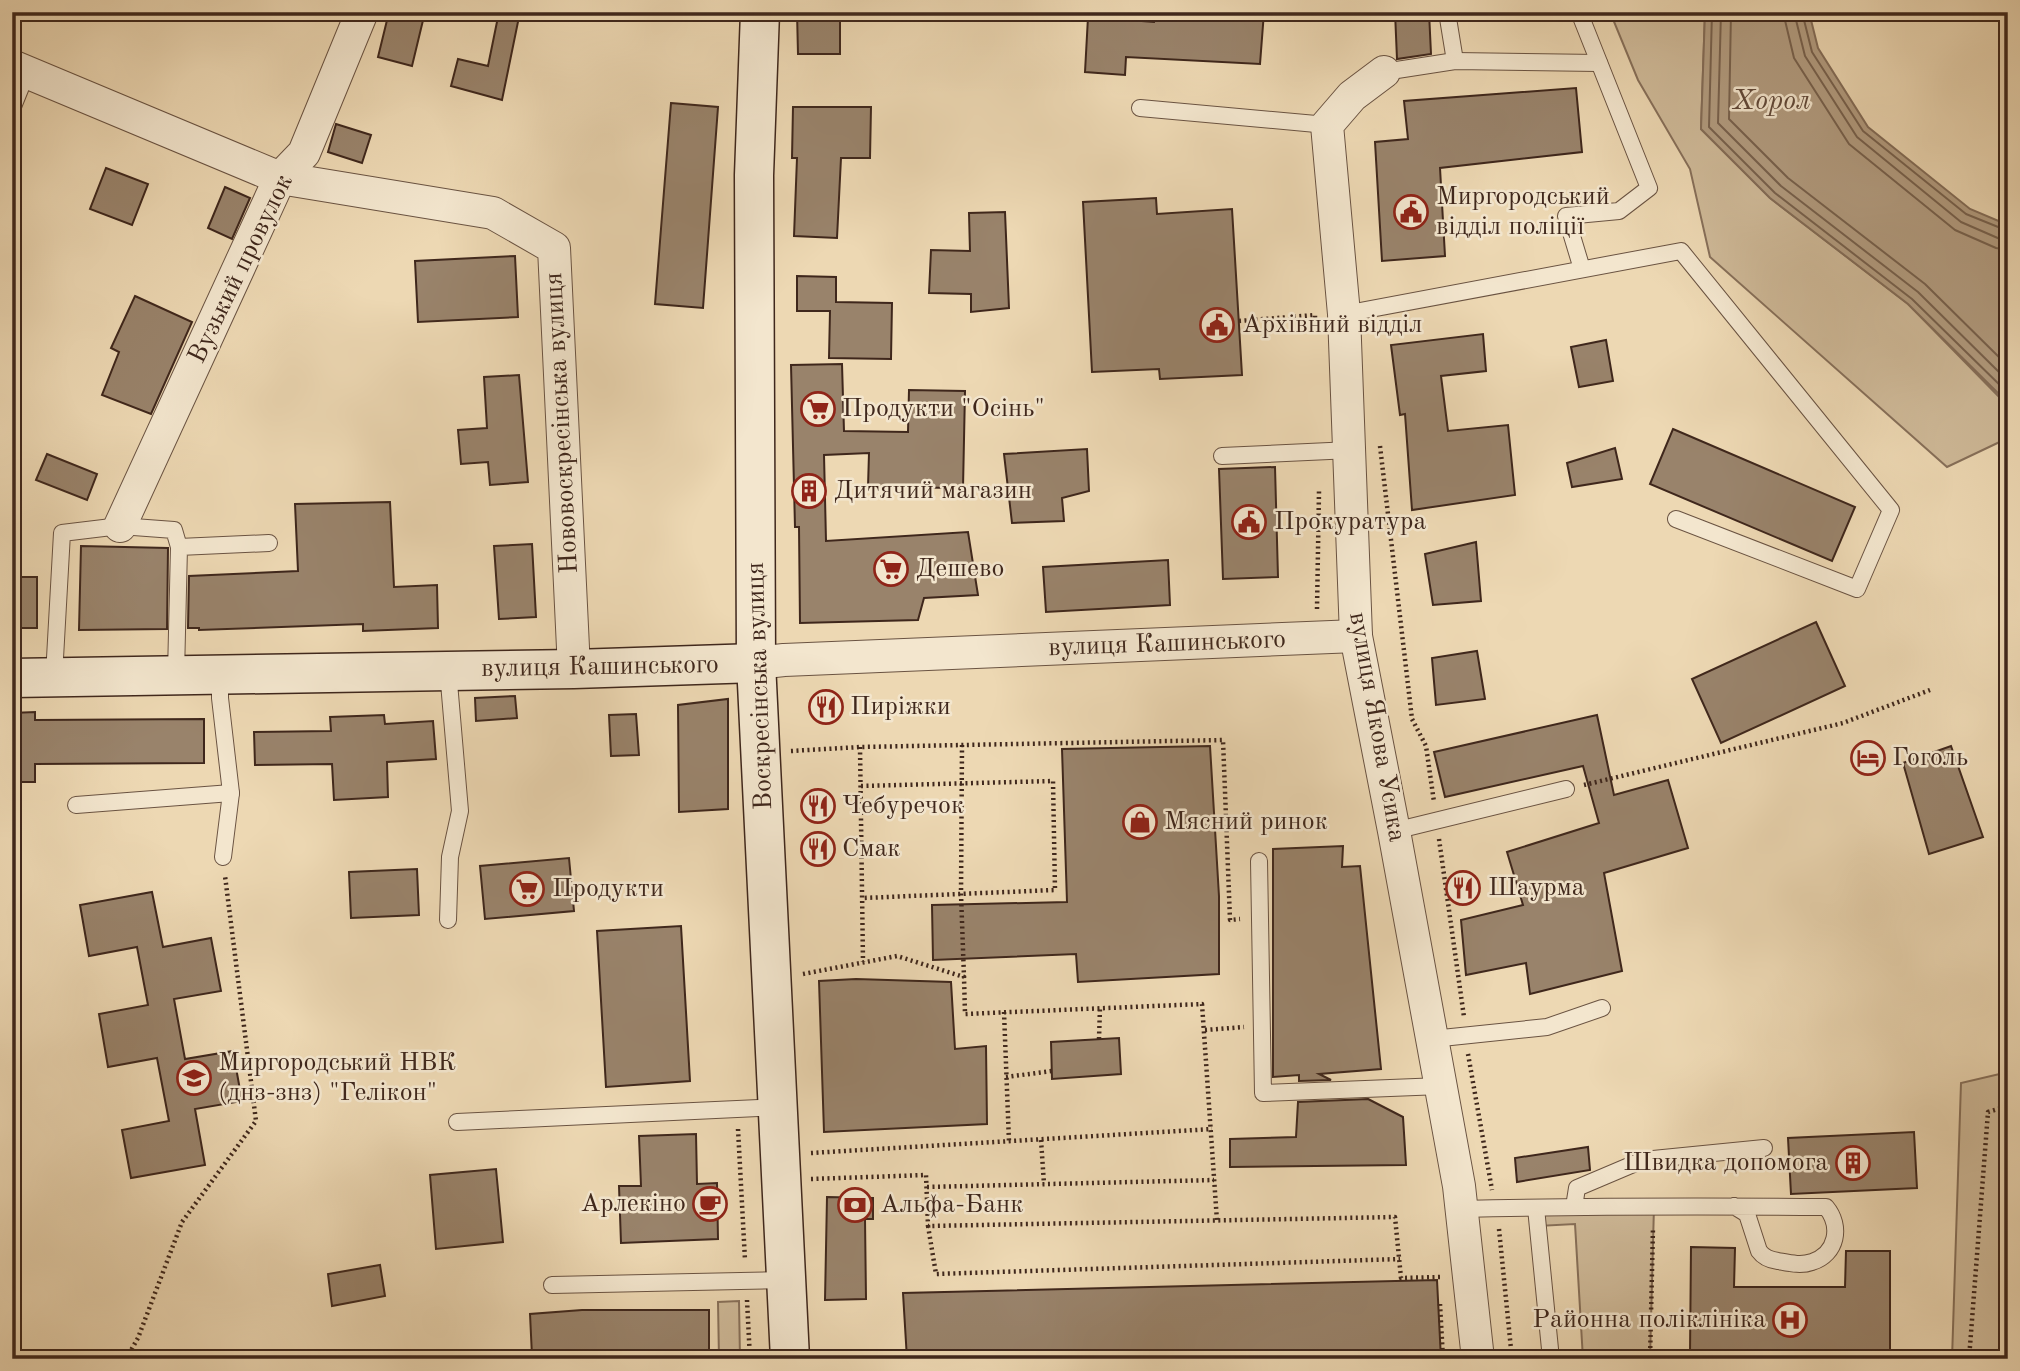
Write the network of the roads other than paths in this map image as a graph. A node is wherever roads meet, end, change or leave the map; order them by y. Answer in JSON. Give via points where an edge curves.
{"nodes":[{"id":1,"x":362,"y":12,"type":"edge"},
{"id":2,"x":760,"y":12,"type":"edge"},
{"id":3,"x":1447,"y":12,"type":"edge"},
{"id":4,"x":1579,"y":12,"type":"edge"},
{"id":5,"x":1455,"y":61,"type":"junction"},
{"id":6,"x":1599,"y":63,"type":"junction"},
{"id":7,"x":20,"y":69,"type":"edge"},
{"id":8,"x":1384,"y":72,"type":"joint"},
{"id":9,"x":1139,"y":108,"type":"dead end"},
{"id":10,"x":12,"y":109,"type":"edge"},
{"id":11,"x":1327,"y":125,"type":"junction"},
{"id":12,"x":280,"y":178,"type":"junction"},
{"id":13,"x":1582,"y":269,"type":"junction"},
{"id":14,"x":1344,"y":314,"type":"junction"},
{"id":15,"x":1365,"y":446,"type":"junction"},
{"id":16,"x":1222,"y":456,"type":"dead end"},
{"id":17,"x":1676,"y":519,"type":"dead end"},
{"id":18,"x":120,"y":526,"type":"junction"},
{"id":19,"x":269,"y":543,"type":"dead end"},
{"id":20,"x":179,"y":547,"type":"junction"},
{"id":21,"x":1356,"y":636,"type":"junction"},
{"id":22,"x":756,"y":663,"type":"junction"},
{"id":23,"x":575,"y":669,"type":"junction"},
{"id":24,"x":448,"y":671,"type":"junction"},
{"id":25,"x":176,"y":674,"type":"junction"},
{"id":26,"x":220,"y":674,"type":"junction"},
{"id":27,"x":54,"y":676,"type":"junction"},
{"id":28,"x":12,"y":678,"type":"edge"},
{"id":29,"x":1566,"y":789,"type":"road end"},
{"id":30,"x":231,"y":793,"type":"junction"},
{"id":31,"x":76,"y":806,"type":"dead end"},
{"id":32,"x":1394,"y":831,"type":"junction"},
{"id":33,"x":223,"y":858,"type":"road end"},
{"id":34,"x":1259,"y":861,"type":"dead end"},
{"id":35,"x":447,"y":920,"type":"dead end"},
{"id":36,"x":1602,"y":1008,"type":"dead end"},
{"id":37,"x":1432,"y":1039,"type":"junction"},
{"id":38,"x":1441,"y":1086,"type":"junction"},
{"id":39,"x":778,"y":1107,"type":"junction"},
{"id":40,"x":457,"y":1122,"type":"dead end"},
{"id":41,"x":1764,"y":1148,"type":"dead end"},
{"id":42,"x":1734,"y":1206,"type":"junction"},
{"id":43,"x":1574,"y":1207,"type":"junction"},
{"id":44,"x":1536,"y":1208,"type":"junction"},
{"id":45,"x":1461,"y":1209,"type":"junction"},
{"id":46,"x":786,"y":1280,"type":"junction"},
{"id":47,"x":552,"y":1285,"type":"dead end"},
{"id":48,"x":790,"y":1359,"type":"edge"},
{"id":49,"x":1478,"y":1359,"type":"edge"},
{"id":50,"x":1551,"y":1359,"type":"edge"}],
"edges":[{"from":1,"to":12,"type":"street","name":"Вузький провулок","via":[[304,153]]},
{"from":2,"to":22,"type":"street","name":"Воскресінська вулиця","via":[[754,175]]},
{"from":3,"to":5,"type":"lane"},
{"from":4,"to":6,"type":"lane"},
{"from":5,"to":6,"type":"lane"},
{"from":5,"to":8,"type":"lane"},
{"from":6,"to":13,"type":"lane","via":[[1649,188],[1619,211],[1566,216]]},
{"from":7,"to":10,"type":"lane"},
{"from":7,"to":12,"type":"street","name":"Нововоскресінська вулиця"},
{"from":8,"to":11,"type":"street","via":[[1352,96]]},
{"from":9,"to":11,"type":"lane"},
{"from":11,"to":14,"type":"street","name":"вулиця Якова Усика"},
{"from":12,"to":18,"type":"street","name":"Вузький провулок"},
{"from":12,"to":23,"type":"street","name":"Нововоскресінська вулиця","via":[[493,214],[554,248]]},
{"from":13,"to":14,"type":"lane"},
{"from":13,"to":17,"type":"lane","via":[[1681,251],[1891,510],[1857,589]]},
{"from":14,"to":15,"type":"street","name":"вулиця Якова Усика"},
{"from":15,"to":16,"type":"lane"},
{"from":15,"to":21,"type":"street","name":"вулиця Якова Усика"},
{"from":18,"to":20,"type":"lane","via":[[174,530]]},
{"from":18,"to":27,"type":"lane","via":[[62,533]]},
{"from":19,"to":20,"type":"lane"},
{"from":20,"to":25,"type":"lane"},
{"from":21,"to":22,"type":"street","name":"вулиця Кашинського"},
{"from":21,"to":32,"type":"street","name":"вулиця Якова Усика"},
{"from":22,"to":23,"type":"street","name":"вулиця Кашинського"},
{"from":22,"to":39,"type":"street","name":"Воскресінська вулиця"},
{"from":23,"to":24,"type":"street","name":"вулиця Кашинського"},
{"from":24,"to":26,"type":"street","name":"вулиця Кашинського"},
{"from":24,"to":35,"type":"lane","via":[[460,811],[450,857]]},
{"from":25,"to":26,"type":"street","name":"вулиця Кашинського"},
{"from":25,"to":27,"type":"street","name":"вулиця Кашинського"},
{"from":26,"to":30,"type":"lane"},
{"from":27,"to":28,"type":"street","name":"вулиця Кашинського"},
{"from":29,"to":32,"type":"lane"},
{"from":30,"to":31,"type":"lane"},
{"from":30,"to":33,"type":"lane"},
{"from":32,"to":37,"type":"street","name":"вулиця Якова Усика"},
{"from":34,"to":38,"type":"lane","via":[[1263,1093]]},
{"from":36,"to":37,"type":"lane","via":[[1547,1027]]},
{"from":37,"to":38,"type":"street","name":"вулиця Якова Усика"},
{"from":38,"to":45,"type":"street","name":"вулиця Якова Усика"},
{"from":39,"to":40,"type":"lane"},
{"from":39,"to":46,"type":"street","name":"Воскресінська вулиця"},
{"from":41,"to":43,"type":"lane","via":[[1643,1160],[1577,1188]]},
{"from":42,"to":42,"type":"lane","via":[[1826,1207],[1834,1217],[1833,1243],[1811,1263],[1772,1260],[1759,1251],[1747,1214]]},
{"from":42,"to":43,"type":"lane"},
{"from":43,"to":44,"type":"lane"},
{"from":44,"to":45,"type":"lane"},
{"from":44,"to":50,"type":"lane"},
{"from":45,"to":49,"type":"street","name":"вулиця Якова Усика","via":[[1454,1276]]},
{"from":46,"to":47,"type":"lane"},
{"from":46,"to":48,"type":"street","name":"Воскресінська вулиця"}]}
